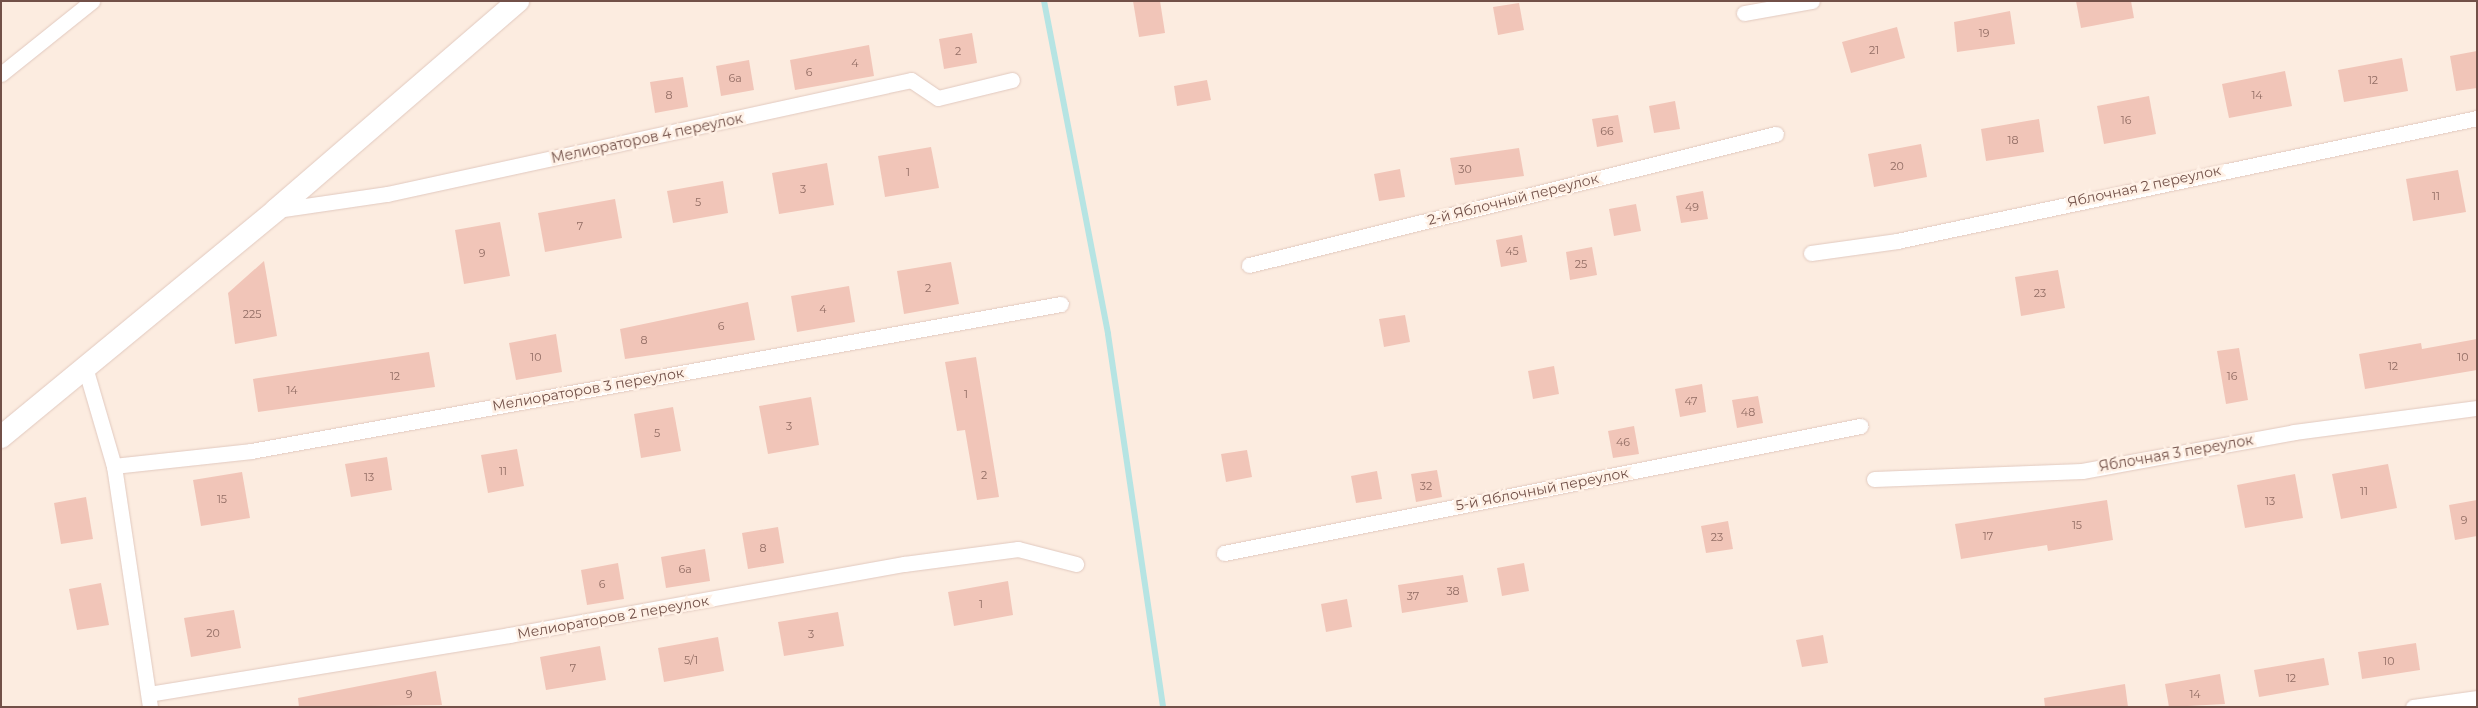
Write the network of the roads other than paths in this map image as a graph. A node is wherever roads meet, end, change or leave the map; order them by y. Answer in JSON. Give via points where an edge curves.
{"nodes":[{"id":1,"x":92,"y":1,"type":"edge"},
{"id":2,"x":518,"y":1,"type":"edge"},
{"id":3,"x":1812,"y":1,"type":"edge"},
{"id":4,"x":1744,"y":13,"type":"dead end"},
{"id":5,"x":1,"y":74,"type":"edge"},
{"id":6,"x":1012,"y":80,"type":"dead end"},
{"id":7,"x":2477,"y":118,"type":"edge"},
{"id":8,"x":1776,"y":134,"type":"dead end"},
{"id":9,"x":276,"y":210,"type":"junction"},
{"id":10,"x":1811,"y":253,"type":"dead end"},
{"id":11,"x":1249,"y":265,"type":"dead end"},
{"id":12,"x":1061,"y":304,"type":"dead end"},
{"id":13,"x":85,"y":367,"type":"junction"},
{"id":14,"x":2477,"y":408,"type":"edge"},
{"id":15,"x":1860,"y":426,"type":"dead end"},
{"id":16,"x":1,"y":437,"type":"edge"},
{"id":17,"x":114,"y":466,"type":"junction"},
{"id":18,"x":1874,"y":479,"type":"dead end"},
{"id":19,"x":1224,"y":553,"type":"dead end"},
{"id":20,"x":1076,"y":564,"type":"dead end"},
{"id":21,"x":2477,"y":698,"type":"edge"},
{"id":22,"x":149,"y":700,"type":"edge"},
{"id":23,"x":2413,"y":707,"type":"edge"}],
"edges":[{"from":1,"to":5,"type":"street"},
{"from":2,"to":9,"type":"street"},
{"from":3,"to":4,"type":"street"},
{"from":6,"to":9,"type":"street","name":"Мелиораторов 4 переулок","via":[[938,98],[911,80],[387,194]]},
{"from":7,"to":10,"type":"street","name":"Яблочная 2 переулок","via":[[1896,241]]},
{"from":8,"to":11,"type":"street","name":"2-й Яблочный переулок"},
{"from":9,"to":13,"type":"street"},
{"from":12,"to":17,"type":"street","name":"Мелиораторов 3 переулок","via":[[251,451]]},
{"from":13,"to":16,"type":"street"},
{"from":13,"to":17,"type":"street"},
{"from":14,"to":18,"type":"street","name":"Яблочная 3 переулок","via":[[2294,432],[2082,470]]},
{"from":15,"to":19,"type":"street","name":"5-й Яблочный переулок"},
{"from":17,"to":22,"type":"street"},
{"from":20,"to":22,"type":"street","name":"Мелиораторов 2 переулок","via":[[1018,549],[904,564]]},
{"from":21,"to":23,"type":"street"}]}
